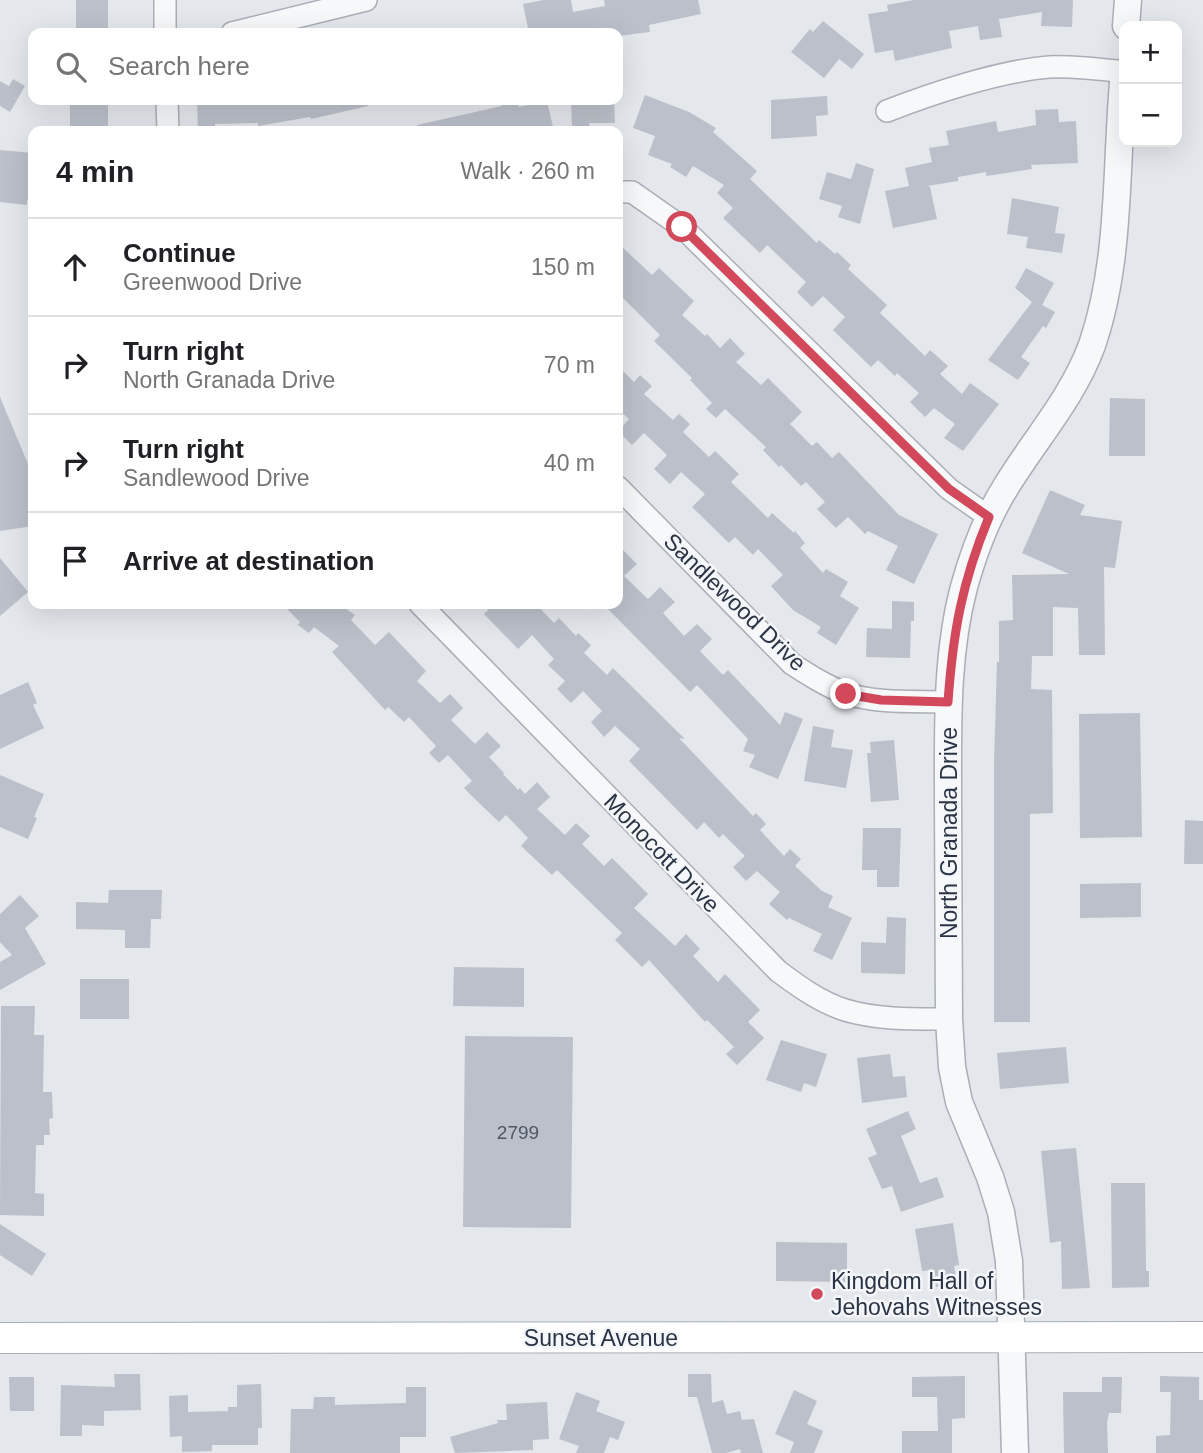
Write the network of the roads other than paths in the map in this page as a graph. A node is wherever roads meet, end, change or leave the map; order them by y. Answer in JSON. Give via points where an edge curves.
{"nodes":[{"id":1,"x":165,"y":0,"type":"edge"},
{"id":2,"x":366,"y":0,"type":"edge"},
{"id":3,"x":1128,"y":0,"type":"edge"},
{"id":4,"x":1126,"y":21,"type":"edge"},
{"id":5,"x":165,"y":28,"type":"edge"},
{"id":6,"x":252,"y":28,"type":"edge"},
{"id":7,"x":1119,"y":71,"type":"edge"},
{"id":8,"x":1123,"y":84,"type":"edge"},
{"id":9,"x":167,"y":105,"type":"edge"},
{"id":10,"x":887,"y":111,"type":"dead end"},
{"id":11,"x":168,"y":126,"type":"edge"},
{"id":12,"x":623,"y":191,"type":"edge"},
{"id":13,"x":623,"y":492,"type":"edge"},
{"id":14,"x":989,"y":517,"type":"junction"},
{"id":15,"x":424,"y":609,"type":"edge"},
{"id":16,"x":948,"y":702,"type":"junction"},
{"id":17,"x":949,"y":1019,"type":"junction"},
{"id":18,"x":1203,"y":1337,"type":"edge"},
{"id":19,"x":0,"y":1338,"type":"edge"},
{"id":20,"x":1012,"y":1338,"type":"junction"},
{"id":21,"x":1015,"y":1453,"type":"edge"}],
"edges":[{"from":1,"to":5,"type":"street"},
{"from":2,"to":6,"type":"street"},
{"from":3,"to":4,"type":"street"},
{"from":7,"to":10,"type":"street","via":[[1077,67],[1013,73]]},
{"from":8,"to":14,"type":"street","name":"North Granada Drive","via":[[1110,274],[1091,345],[1069,393]]},
{"from":9,"to":11,"type":"street"},
{"from":12,"to":14,"type":"street","via":[[632,192],[682,227],[949,489]]},
{"from":13,"to":16,"type":"street","name":"Sandlewood Drive","via":[[792,664],[846,694]]},
{"from":14,"to":16,"type":"street","name":"North Granada Drive","via":[[964,589],[952,644]]},
{"from":15,"to":17,"type":"street","name":"Monocott Drive","via":[[778,971],[806,992],[844,1010],[883,1017]]},
{"from":16,"to":17,"type":"street","name":"North Granada Drive"},
{"from":17,"to":20,"type":"street","name":"North Granada Drive","via":[[959,1102],[1001,1212],[1009,1261]]},
{"from":18,"to":20,"type":"main road","name":"Sunset Avenue"},
{"from":19,"to":20,"type":"main road","name":"Sunset Avenue"},
{"from":20,"to":21,"type":"street","name":"North Granada Drive"}]}
